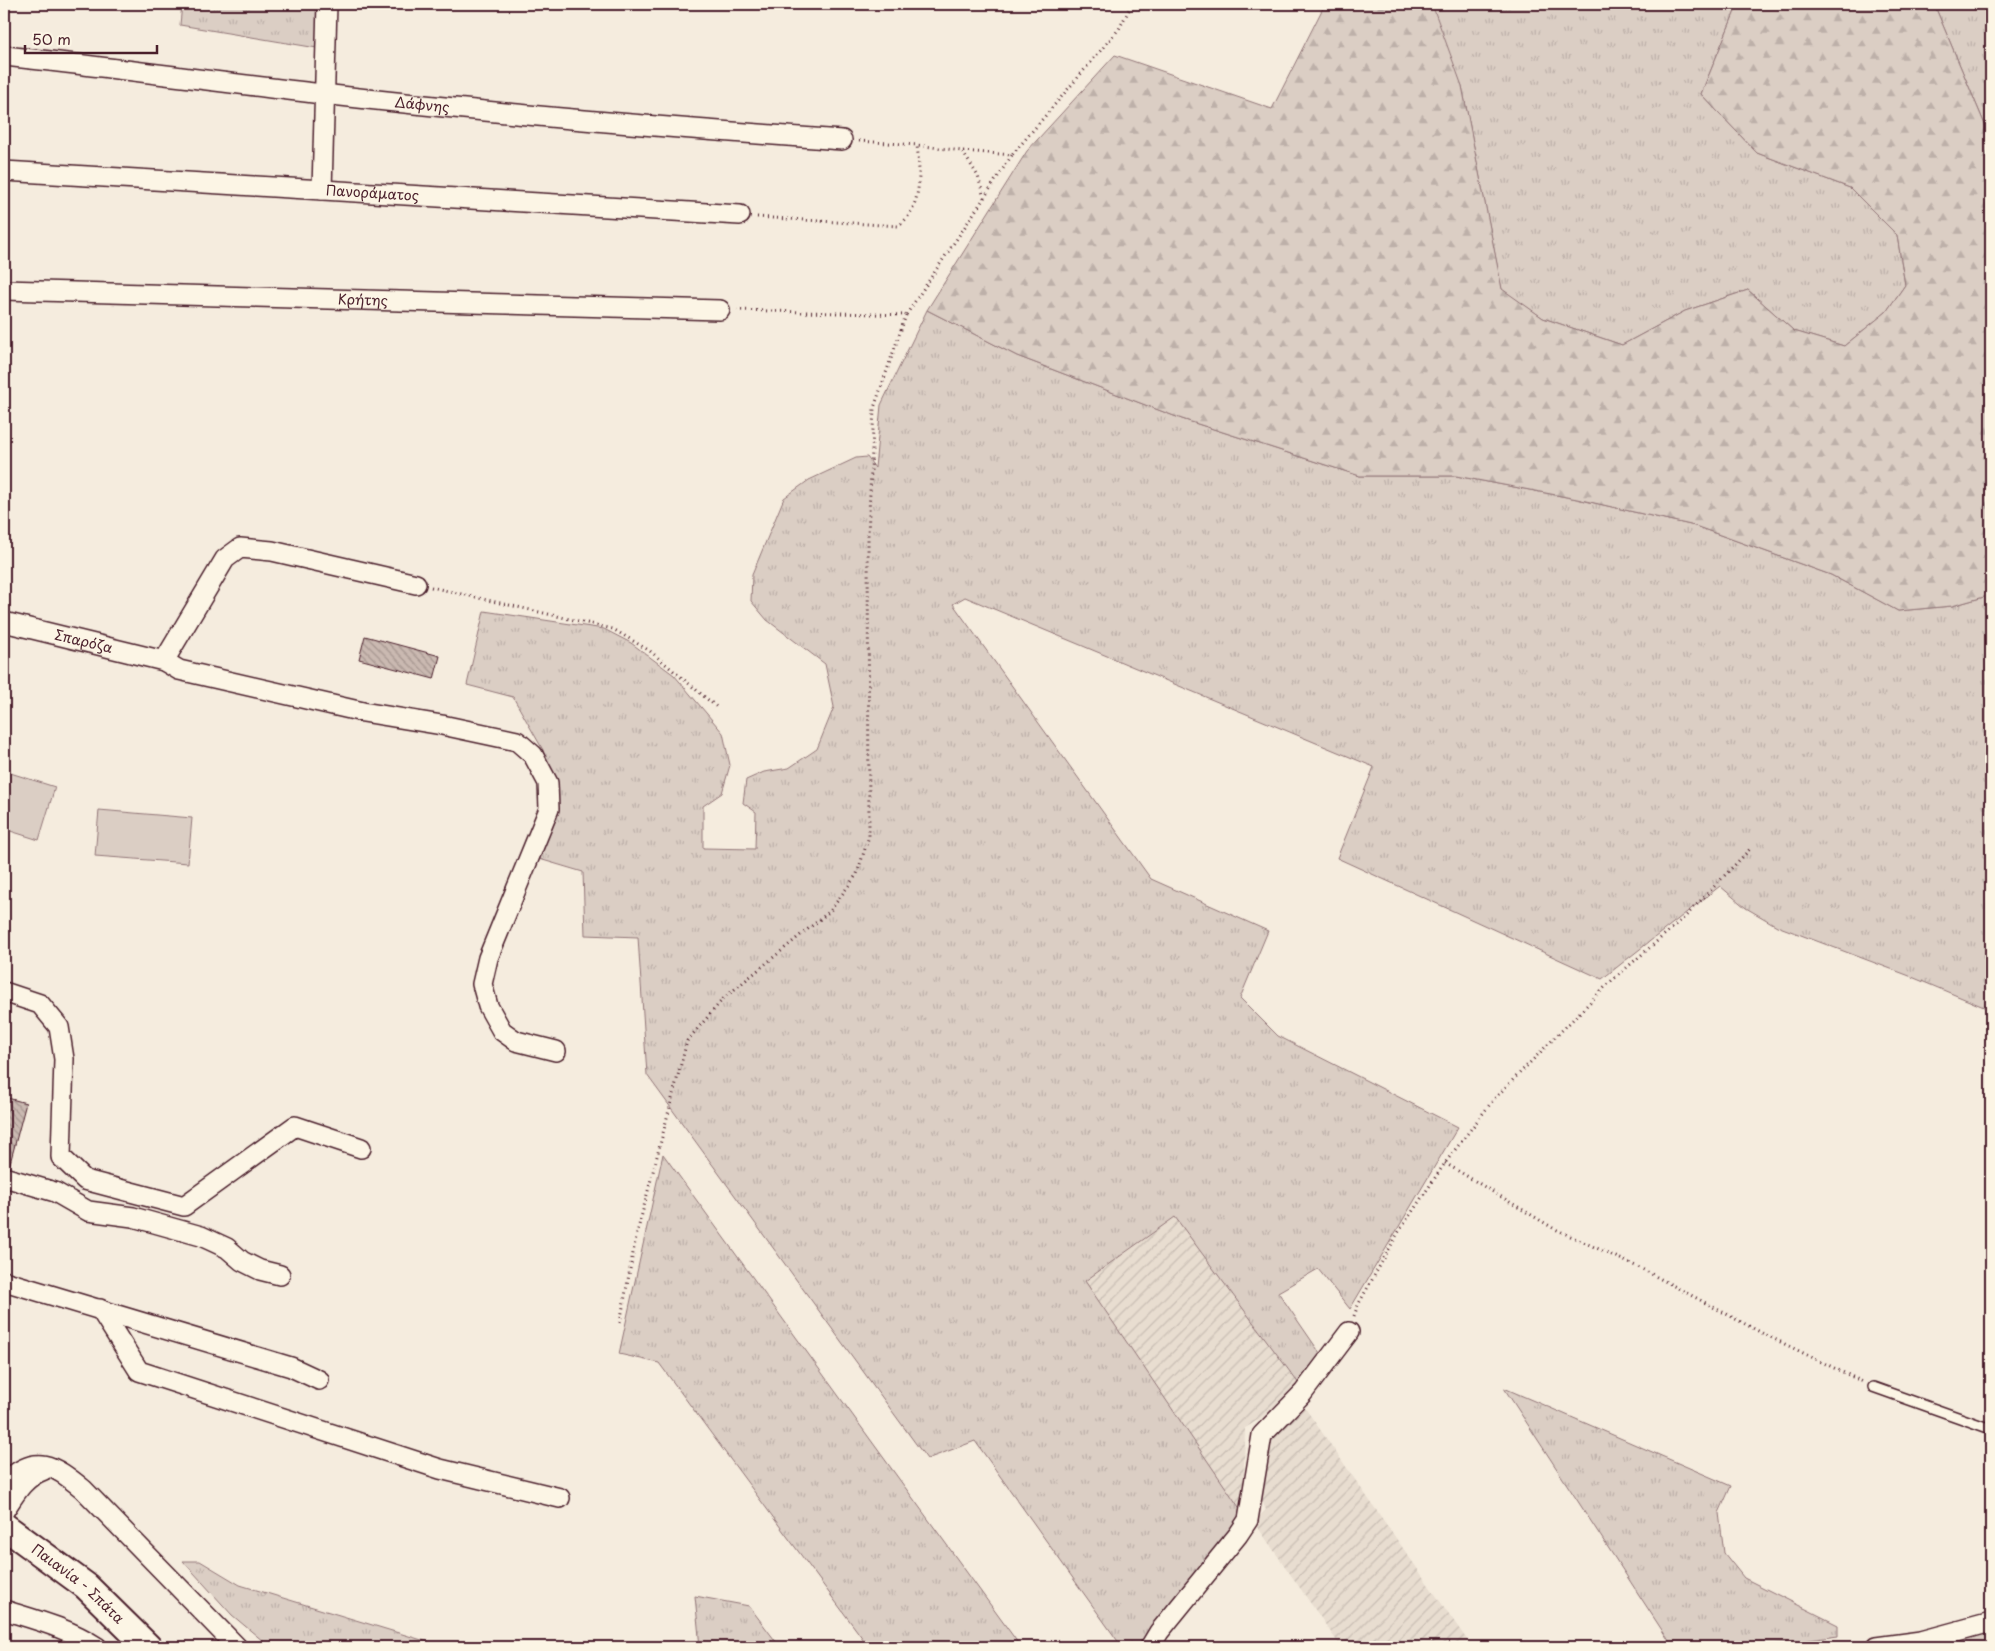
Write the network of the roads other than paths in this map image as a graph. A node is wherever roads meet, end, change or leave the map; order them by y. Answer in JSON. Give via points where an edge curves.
{"nodes":[{"id":1,"x":327,"y":4,"type":"edge"},
{"id":2,"x":4,"y":56,"type":"edge"},
{"id":3,"x":324,"y":95,"type":"junction"},
{"id":4,"x":842,"y":140,"type":"road end"},
{"id":5,"x":4,"y":171,"type":"edge"},
{"id":6,"x":322,"y":190,"type":"junction"},
{"id":7,"x":740,"y":216,"type":"road end"},
{"id":8,"x":4,"y":290,"type":"edge"},
{"id":9,"x":720,"y":310,"type":"road end"},
{"id":10,"x":416,"y":584,"type":"road end"},
{"id":11,"x":4,"y":622,"type":"edge"},
{"id":12,"x":164,"y":661,"type":"junction"},
{"id":13,"x":4,"y":992,"type":"edge"},
{"id":14,"x":556,"y":1052,"type":"dead end"},
{"id":15,"x":361,"y":1148,"type":"dead end"},
{"id":16,"x":4,"y":1177,"type":"edge"},
{"id":17,"x":280,"y":1275,"type":"dead end"},
{"id":18,"x":4,"y":1281,"type":"edge"},
{"id":19,"x":100,"y":1309,"type":"junction"},
{"id":20,"x":1349,"y":1332,"type":"road end"},
{"id":21,"x":319,"y":1380,"type":"dead end"},
{"id":22,"x":1873,"y":1387,"type":"road end"},
{"id":23,"x":1991,"y":1430,"type":"edge"},
{"id":24,"x":58,"y":1468,"type":"junction"},
{"id":25,"x":4,"y":1483,"type":"edge"},
{"id":26,"x":560,"y":1498,"type":"dead end"},
{"id":27,"x":4,"y":1511,"type":"edge"},
{"id":28,"x":4,"y":1526,"type":"edge"},
{"id":29,"x":4,"y":1610,"type":"edge"},
{"id":30,"x":1991,"y":1622,"type":"edge"},
{"id":31,"x":97,"y":1647,"type":"edge"},
{"id":32,"x":148,"y":1647,"type":"edge"},
{"id":33,"x":237,"y":1647,"type":"edge"},
{"id":34,"x":1150,"y":1647,"type":"edge"},
{"id":35,"x":1876,"y":1647,"type":"edge"}],
"edges":[{"from":1,"to":3,"type":"street"},
{"from":2,"to":3,"type":"street","name":"Δάφνης"},
{"from":3,"to":4,"type":"street","name":"Δάφνης","via":[[663,128]]},
{"from":3,"to":6,"type":"street"},
{"from":5,"to":6,"type":"street","name":"Πανοράματος"},
{"from":6,"to":7,"type":"street","name":"Πανοράματος"},
{"from":8,"to":9,"type":"street","name":"Κρήτης"},
{"from":10,"to":12,"type":"street","via":[[272,551],[240,548],[224,559]]},
{"from":11,"to":12,"type":"street","name":"Σπαρόζα"},
{"from":12,"to":14,"type":"street","name":"Σπαρόζα","via":[[179,670],[363,712],[518,741],[533,755],[548,783],[549,809],[488,958],[482,984],[488,1006],[502,1031],[516,1042]]},
{"from":13,"to":15,"type":"street","via":[[40,1004],[59,1027],[64,1059],[61,1157],[85,1180],[184,1206],[295,1126]]},
{"from":16,"to":17,"type":"street","via":[[55,1192],[88,1211],[133,1218],[201,1236],[260,1270]]},
{"from":18,"to":19,"type":"street"},
{"from":19,"to":21,"type":"street","via":[[291,1367]]},
{"from":19,"to":26,"type":"street","via":[[139,1371],[440,1469]]},
{"from":20,"to":34,"type":"street","via":[[1303,1393],[1262,1435],[1248,1520]]},
{"from":22,"to":23,"type":"lane"},
{"from":24,"to":25,"type":"street","via":[[41,1463],[29,1466],[15,1472]]},
{"from":24,"to":27,"type":"street","via":[[32,1475]]},
{"from":24,"to":33,"type":"street","via":[[84,1489]]},
{"from":28,"to":32,"type":"main road","name":"Παιανία - Σπάτα","via":[[86,1586]]},
{"from":29,"to":31,"type":"street","via":[[54,1625]]},
{"from":30,"to":35,"type":"street","via":[[1921,1641]]}]}
